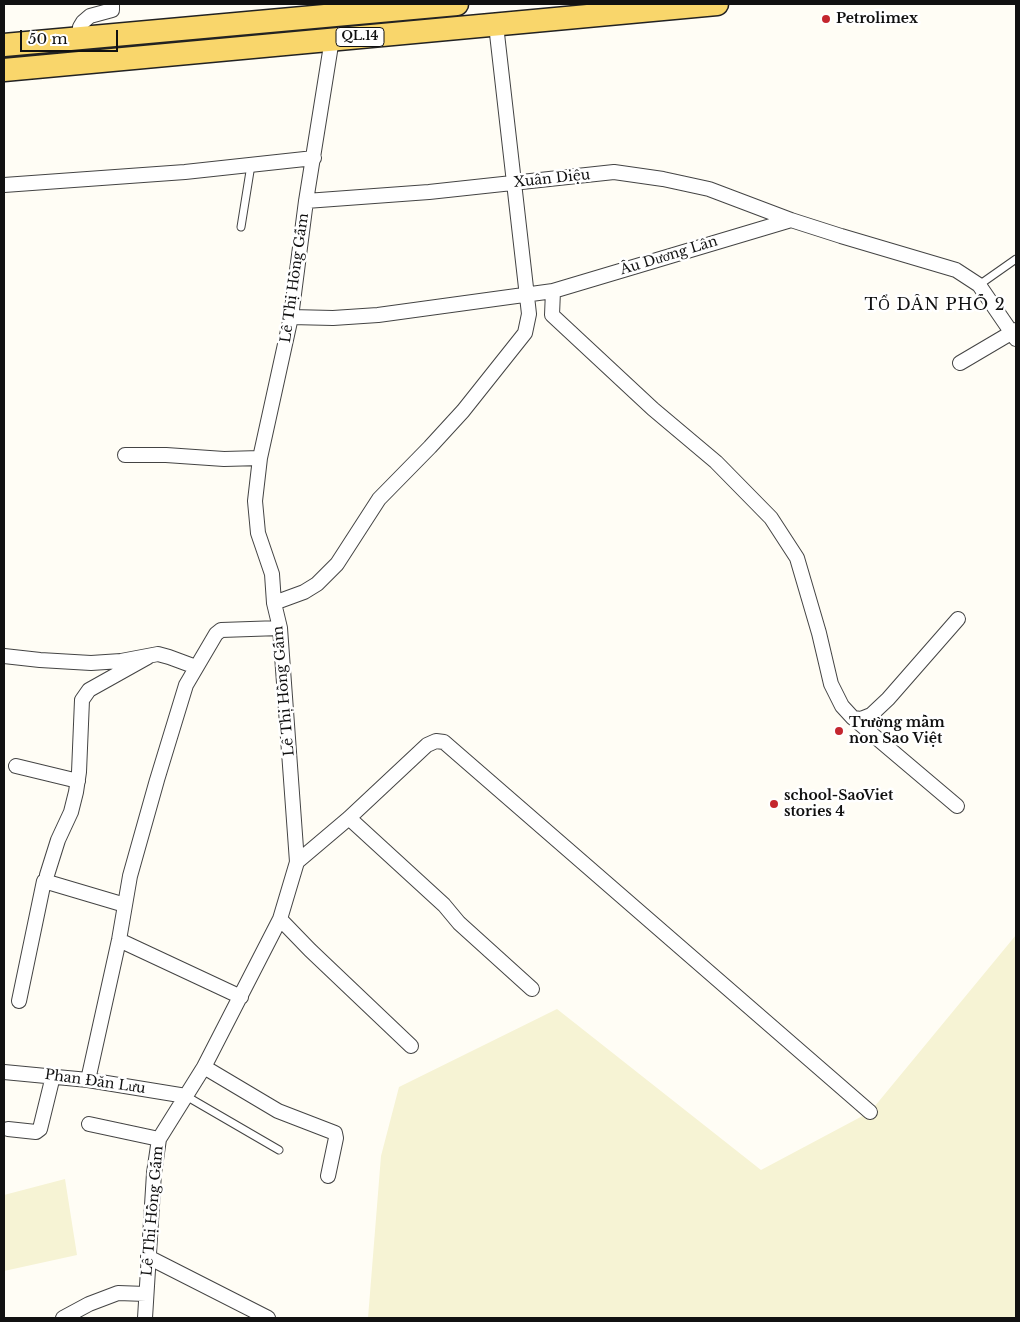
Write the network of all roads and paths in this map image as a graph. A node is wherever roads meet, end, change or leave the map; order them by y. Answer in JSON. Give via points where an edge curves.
{"nodes":[{"id":1,"x":112,"y":4,"type":"edge"},
{"id":2,"x":457,"y":4,"type":"edge"},
{"id":3,"x":717,"y":4,"type":"edge"},
{"id":4,"x":319,"y":11,"type":"edge"},
{"id":5,"x":496,"y":25,"type":"junction"},
{"id":6,"x":84,"y":38,"type":"junction"},
{"id":7,"x":332,"y":39,"type":"junction"},
{"id":8,"x":4,"y":45,"type":"edge"},
{"id":9,"x":4,"y":70,"type":"edge"},
{"id":10,"x":314,"y":158,"type":"junction"},
{"id":11,"x":251,"y":165,"type":"junction"},
{"id":12,"x":514,"y":183,"type":"junction"},
{"id":13,"x":4,"y":185,"type":"edge"},
{"id":14,"x":306,"y":201,"type":"junction"},
{"id":15,"x":791,"y":220,"type":"junction"},
{"id":16,"x":241,"y":227,"type":"dead end"},
{"id":17,"x":1016,"y":259,"type":"edge"},
{"id":18,"x":979,"y":285,"type":"junction"},
{"id":19,"x":553,"y":292,"type":"junction"},
{"id":20,"x":526,"y":296,"type":"junction"},
{"id":21,"x":291,"y":317,"type":"junction"},
{"id":22,"x":1014,"y":334,"type":"edge"},
{"id":23,"x":960,"y":363,"type":"dead end"},
{"id":24,"x":125,"y":455,"type":"dead end"},
{"id":25,"x":260,"y":458,"type":"junction"},
{"id":26,"x":274,"y":603,"type":"junction"},
{"id":27,"x":958,"y":619,"type":"dead end"},
{"id":28,"x":280,"y":628,"type":"junction"},
{"id":29,"x":4,"y":656,"type":"edge"},
{"id":30,"x":148,"y":657,"type":"junction"},
{"id":31,"x":196,"y":667,"type":"junction"},
{"id":32,"x":853,"y":718,"type":"junction"},
{"id":33,"x":16,"y":766,"type":"dead end"},
{"id":34,"x":78,"y":781,"type":"junction"},
{"id":35,"x":957,"y":806,"type":"dead end"},
{"id":36,"x":349,"y":818,"type":"junction"},
{"id":37,"x":297,"y":862,"type":"junction"},
{"id":38,"x":47,"y":875,"type":"dead end"},
{"id":39,"x":125,"y":905,"type":"junction"},
{"id":40,"x":280,"y":919,"type":"junction"},
{"id":41,"x":119,"y":940,"type":"junction"},
{"id":42,"x":532,"y":989,"type":"dead end"},
{"id":43,"x":241,"y":997,"type":"junction"},
{"id":44,"x":19,"y":1001,"type":"dead end"},
{"id":45,"x":412,"y":1046,"type":"dead end"},
{"id":46,"x":204,"y":1067,"type":"junction"},
{"id":47,"x":4,"y":1072,"type":"edge"},
{"id":48,"x":53,"y":1076,"type":"junction"},
{"id":49,"x":88,"y":1080,"type":"junction"},
{"id":50,"x":186,"y":1096,"type":"junction"},
{"id":51,"x":870,"y":1112,"type":"dead end"},
{"id":52,"x":88,"y":1124,"type":"dead end"},
{"id":53,"x":8,"y":1129,"type":"dead end"},
{"id":54,"x":159,"y":1139,"type":"junction"},
{"id":55,"x":279,"y":1150,"type":"dead end"},
{"id":56,"x":328,"y":1176,"type":"dead end"},
{"id":57,"x":148,"y":1257,"type":"junction"},
{"id":58,"x":146,"y":1294,"type":"junction"},
{"id":59,"x":63,"y":1318,"type":"edge"},
{"id":60,"x":145,"y":1318,"type":"edge"},
{"id":61,"x":268,"y":1318,"type":"edge"}],
"edges":[{"from":1,"to":6,"type":"street","via":[[112,10],[90,16],[83,22],[80,27]]},
{"from":2,"to":4,"type":"main road","number":"QL.14"},
{"from":3,"to":5,"type":"main road","number":"QL.14"},
{"from":4,"to":6,"type":"main road","number":"QL.14"},
{"from":5,"to":7,"type":"main road","number":"QL.14"},
{"from":5,"to":12,"type":"street"},
{"from":6,"to":8,"type":"main road","number":"QL.14"},
{"from":7,"to":9,"type":"main road","number":"QL.14"},
{"from":7,"to":10,"type":"street","name":"Lê Thị Hồng Gấm"},
{"from":10,"to":11,"type":"street"},
{"from":10,"to":14,"type":"street","name":"Lê Thị Hồng Gấm"},
{"from":11,"to":13,"type":"street"},
{"from":11,"to":16,"type":"lane"},
{"from":12,"to":14,"type":"street","name":"Xuân Diệu"},
{"from":12,"to":15,"type":"street","name":"Xuân Diệu","via":[[614,172],[709,189]]},
{"from":12,"to":20,"type":"street"},
{"from":14,"to":21,"type":"street","name":"Lê Thị Hồng Gấm"},
{"from":15,"to":18,"type":"street","via":[[956,270]]},
{"from":15,"to":19,"type":"street","name":"Âu Dương Lân"},
{"from":17,"to":18,"type":"lane"},
{"from":18,"to":22,"type":"street"},
{"from":19,"to":20,"type":"street","name":"Âu Dương Lân"},
{"from":19,"to":32,"type":"street","via":[[552,316],[716,462],[771,518],[797,558],[831,684],[842,706]]},
{"from":20,"to":21,"type":"street","name":"Âu Dương Lân","via":[[378,315]]},
{"from":20,"to":26,"type":"street","via":[[529,314],[524,333],[487,382],[379,499],[336,564],[317,584]]},
{"from":21,"to":25,"type":"street","name":"Lê Thị Hồng Gấm"},
{"from":22,"to":23,"type":"street"},
{"from":24,"to":25,"type":"street"},
{"from":25,"to":26,"type":"street","name":"Lê Thị Hồng Gấm","via":[[254,501],[258,533],[272,574]]},
{"from":26,"to":28,"type":"street","name":"Lê Thị Hồng Gấm"},
{"from":27,"to":32,"type":"street","via":[[888,699],[870,715]]},
{"from":28,"to":31,"type":"street","via":[[221,630]]},
{"from":28,"to":37,"type":"street","name":"Lê Thị Hồng Gấm"},
{"from":29,"to":30,"type":"street","via":[[91,662]]},
{"from":30,"to":31,"type":"street","via":[[163,655]]},
{"from":30,"to":34,"type":"street","via":[[85,694],[82,700]]},
{"from":31,"to":39,"type":"street","via":[[184,692],[157,780]]},
{"from":32,"to":35,"type":"street"},
{"from":33,"to":34,"type":"street"},
{"from":34,"to":38,"type":"street","via":[[71,812]]},
{"from":36,"to":37,"type":"street"},
{"from":36,"to":42,"type":"street"},
{"from":36,"to":51,"type":"street","via":[[427,745],[444,742]]},
{"from":37,"to":40,"type":"street","name":"Lê Thị Hồng Gấm"},
{"from":39,"to":41,"type":"street"},
{"from":39,"to":44,"type":"street","via":[[44,881]]},
{"from":40,"to":43,"type":"street","name":"Lê Thị Hồng Gấm"},
{"from":40,"to":45,"type":"street"},
{"from":41,"to":43,"type":"street"},
{"from":41,"to":49,"type":"street"},
{"from":43,"to":46,"type":"street","name":"Lê Thị Hồng Gấm"},
{"from":46,"to":50,"type":"street","name":"Lê Thị Hồng Gấm"},
{"from":46,"to":56,"type":"street","via":[[278,1111],[335,1133]]},
{"from":47,"to":48,"type":"street","name":"Phan Đăn Lưu"},
{"from":48,"to":49,"type":"street","name":"Phan Đăn Lưu"},
{"from":48,"to":53,"type":"street","via":[[40,1129],[36,1132]]},
{"from":49,"to":50,"type":"street","name":"Phan Đăn Lưu"},
{"from":50,"to":54,"type":"street","name":"Lê Thị Hồng Gấm"},
{"from":50,"to":55,"type":"lane"},
{"from":52,"to":54,"type":"street"},
{"from":54,"to":57,"type":"street","name":"Lê Thị Hồng Gấm"},
{"from":57,"to":58,"type":"street","name":"Lê Thị Hồng Gấm"},
{"from":57,"to":61,"type":"street"},
{"from":58,"to":59,"type":"street","via":[[118,1293]]},
{"from":58,"to":60,"type":"street","name":"Lê Thị Hồng Gấm"}]}
